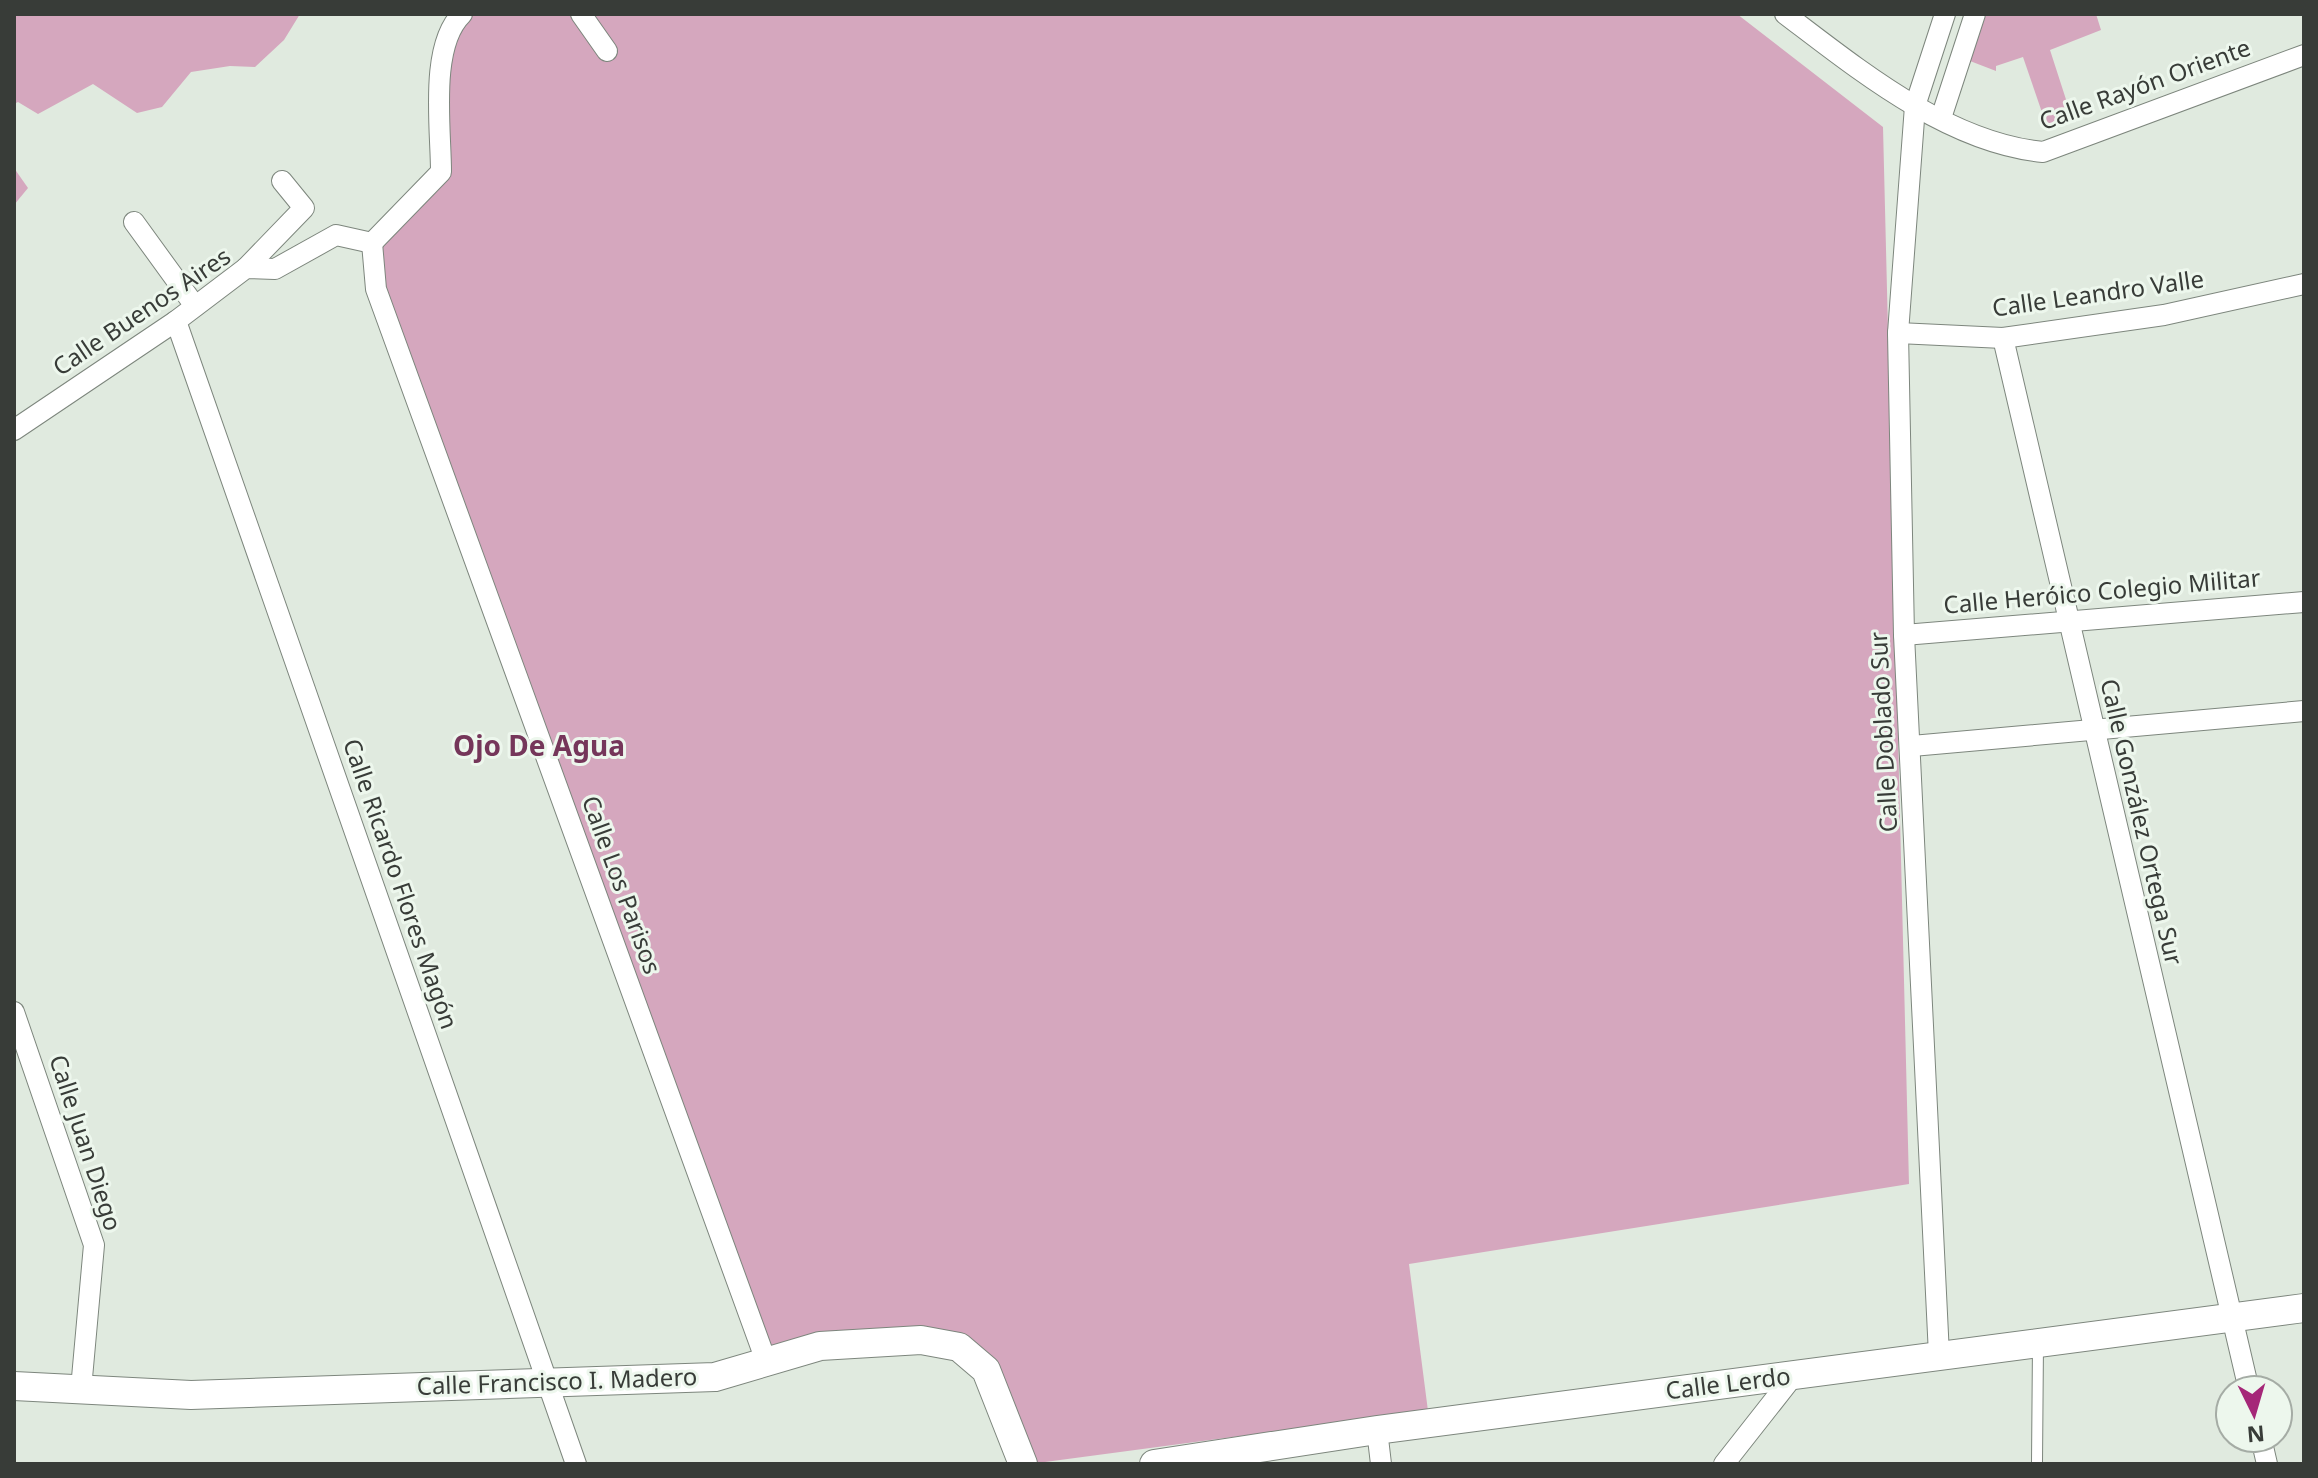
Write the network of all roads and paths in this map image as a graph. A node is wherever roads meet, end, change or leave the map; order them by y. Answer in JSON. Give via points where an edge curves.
{"nodes":[{"id":1,"x":462,"y":14,"type":"edge"},
{"id":2,"x":581,"y":14,"type":"edge"},
{"id":3,"x":1785,"y":14,"type":"edge"},
{"id":4,"x":1945,"y":14,"type":"edge"},
{"id":5,"x":1975,"y":14,"type":"edge"},
{"id":6,"x":607,"y":51,"type":"dead end"},
{"id":7,"x":2304,"y":55,"type":"edge"},
{"id":8,"x":1915,"y":106,"type":"junction"},
{"id":9,"x":1941,"y":118,"type":"junction"},
{"id":10,"x":282,"y":181,"type":"dead end"},
{"id":11,"x":134,"y":222,"type":"dead end"},
{"id":12,"x":372,"y":243,"type":"junction"},
{"id":13,"x":246,"y":268,"type":"junction"},
{"id":14,"x":2304,"y":284,"type":"edge"},
{"id":15,"x":195,"y":306,"type":"junction"},
{"id":16,"x":176,"y":321,"type":"junction"},
{"id":17,"x":1898,"y":333,"type":"junction"},
{"id":18,"x":2003,"y":338,"type":"junction"},
{"id":19,"x":14,"y":430,"type":"edge"},
{"id":20,"x":2304,"y":602,"type":"edge"},
{"id":21,"x":2067,"y":621,"type":"junction"},
{"id":22,"x":1904,"y":635,"type":"junction"},
{"id":23,"x":2304,"y":711,"type":"edge"},
{"id":24,"x":2093,"y":729,"type":"junction"},
{"id":25,"x":1912,"y":746,"type":"junction"},
{"id":26,"x":14,"y":1012,"type":"edge"},
{"id":27,"x":2304,"y":1308,"type":"edge"},
{"id":28,"x":2231,"y":1317,"type":"junction"},
{"id":29,"x":2038,"y":1343,"type":"junction"},
{"id":30,"x":1939,"y":1355,"type":"junction"},
{"id":31,"x":766,"y":1361,"type":"junction"},
{"id":32,"x":2245,"y":1374,"type":"edge"},
{"id":33,"x":1794,"y":1375,"type":"junction"},
{"id":34,"x":545,"y":1382,"type":"junction"},
{"id":35,"x":14,"y":1386,"type":"edge"},
{"id":36,"x":81,"y":1389,"type":"junction"},
{"id":37,"x":1377,"y":1430,"type":"junction"},
{"id":38,"x":2037,"y":1462,"type":"edge"},
{"id":39,"x":576,"y":1464,"type":"edge"},
{"id":40,"x":1023,"y":1464,"type":"edge"},
{"id":41,"x":1154,"y":1464,"type":"edge"},
{"id":42,"x":1381,"y":1464,"type":"edge"},
{"id":43,"x":1724,"y":1464,"type":"edge"}],
"edges":[{"from":1,"to":12,"type":"street","via":[[441,49],[441,172]]},
{"from":2,"to":6,"type":"street"},
{"from":3,"to":8,"type":"street","name":"Calle Rayón Oriente"},
{"from":4,"to":8,"type":"street","name":"Calle Doblado Sur"},
{"from":5,"to":9,"type":"street"},
{"from":7,"to":9,"type":"street","name":"Calle Rayón Oriente","via":[[2043,152],[2010,149]]},
{"from":8,"to":9,"type":"street","name":"Calle Rayón Oriente"},
{"from":8,"to":17,"type":"street","name":"Calle Doblado Sur"},
{"from":10,"to":13,"type":"street","via":[[304,208]]},
{"from":11,"to":15,"type":"street"},
{"from":12,"to":13,"type":"street","name":"Calle Buenos Aires","via":[[336,235],[275,269]]},
{"from":12,"to":31,"type":"street","name":"Calle Los Parisos","via":[[376,289]]},
{"from":13,"to":15,"type":"street","name":"Calle Buenos Aires"},
{"from":14,"to":18,"type":"street","name":"Calle Leandro Valle","via":[[2164,315]]},
{"from":15,"to":16,"type":"street","name":"Calle Buenos Aires"},
{"from":16,"to":19,"type":"street","name":"Calle Buenos Aires"},
{"from":16,"to":34,"type":"street","name":"Calle Ricardo Flores Magón"},
{"from":17,"to":18,"type":"street","name":"Calle Leandro Valle"},
{"from":17,"to":22,"type":"street","name":"Calle Doblado Sur"},
{"from":18,"to":21,"type":"street","name":"Calle González Ortega Sur"},
{"from":20,"to":21,"type":"street","name":"Calle Heróico Colegio Militar"},
{"from":21,"to":22,"type":"street","name":"Calle Heróico Colegio Militar"},
{"from":21,"to":24,"type":"street","name":"Calle González Ortega Sur"},
{"from":22,"to":25,"type":"street","name":"Calle Doblado Sur"},
{"from":23,"to":24,"type":"street"},
{"from":24,"to":25,"type":"street"},
{"from":24,"to":28,"type":"street","name":"Calle González Ortega Sur"},
{"from":25,"to":30,"type":"street","name":"Calle Doblado Sur"},
{"from":26,"to":36,"type":"street","name":"Calle Juan Diego","via":[[94,1245]]},
{"from":27,"to":28,"type":"street","name":"Calle Lerdo"},
{"from":28,"to":29,"type":"street","name":"Calle Lerdo"},
{"from":28,"to":32,"type":"street","name":"Calle González Ortega Sur"},
{"from":29,"to":30,"type":"street","name":"Calle Lerdo"},
{"from":29,"to":38,"type":"lane"},
{"from":30,"to":33,"type":"street","name":"Calle Lerdo"},
{"from":31,"to":34,"type":"street","name":"Calle Francisco I. Madero","via":[[715,1377]]},
{"from":31,"to":40,"type":"street","name":"Calle Francisco I. Madero","via":[[820,1346],[921,1340],[959,1347],[986,1370]]},
{"from":33,"to":37,"type":"street","name":"Calle Lerdo"},
{"from":33,"to":43,"type":"street"},
{"from":34,"to":36,"type":"street","name":"Calle Francisco I. Madero","via":[[191,1395]]},
{"from":34,"to":39,"type":"street","name":"Calle Ricardo Flores Magón"},
{"from":35,"to":36,"type":"street","name":"Calle Francisco I. Madero"},
{"from":37,"to":41,"type":"street","name":"Calle Lerdo"},
{"from":37,"to":42,"type":"street"}]}
